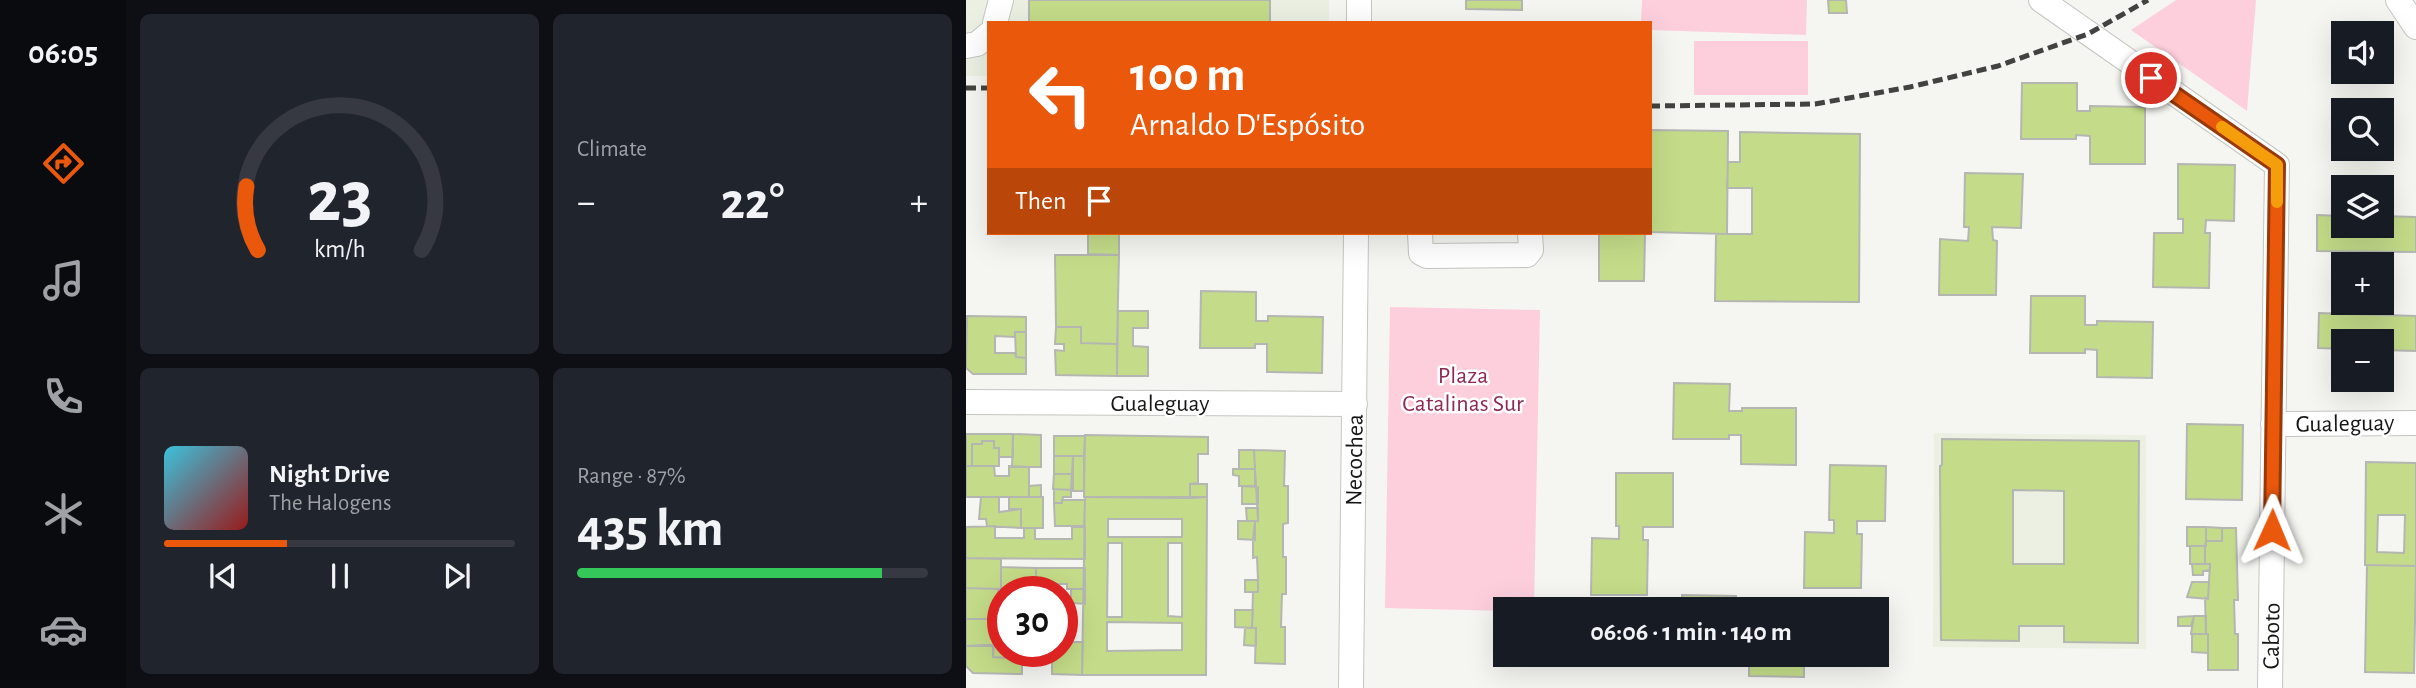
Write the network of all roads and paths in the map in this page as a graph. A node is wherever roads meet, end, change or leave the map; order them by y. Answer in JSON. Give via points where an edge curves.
{"nodes":[{"id":1,"x":1001,"y":0,"type":"edge"},
{"id":2,"x":1359,"y":0,"type":"edge"},
{"id":3,"x":2041,"y":0,"type":"edge"},
{"id":4,"x":2398,"y":0,"type":"edge"},
{"id":5,"x":996,"y":21,"type":"edge"},
{"id":6,"x":1359,"y":21,"type":"edge"},
{"id":7,"x":2416,"y":27,"type":"edge"},
{"id":8,"x":987,"y":36,"type":"edge"},
{"id":9,"x":966,"y":46,"type":"edge"},
{"id":10,"x":1356,"y":235,"type":"edge"},
{"id":11,"x":1420,"y":235,"type":"edge"},
{"id":12,"x":1530,"y":235,"type":"edge"},
{"id":13,"x":1477,"y":244,"type":"edge"},
{"id":14,"x":966,"y":402,"type":"edge"},
{"id":15,"x":1355,"y":404,"type":"junction"},
{"id":16,"x":2416,"y":423,"type":"edge"},
{"id":17,"x":2273,"y":424,"type":"junction"},
{"id":18,"x":1352,"y":688,"type":"edge"},
{"id":19,"x":2270,"y":688,"type":"edge"}],
"edges":[{"from":1,"to":5,"type":"street"},
{"from":2,"to":6,"type":"street"},
{"from":3,"to":17,"type":"street","name":"Caboto","via":[[2277,165]]},
{"from":4,"to":7,"type":"street"},
{"from":8,"to":9,"type":"street"},
{"from":10,"to":15,"type":"street","name":"Necochea"},
{"from":11,"to":13,"type":"street","via":[[1421,253],[1427,256]]},
{"from":12,"to":13,"type":"street","via":[[1527,255]]},
{"from":14,"to":15,"type":"street","name":"Gualeguay"},
{"from":15,"to":18,"type":"street","name":"Necochea"},
{"from":16,"to":17,"type":"street","name":"Gualeguay"},
{"from":17,"to":19,"type":"street","name":"Caboto"}]}
